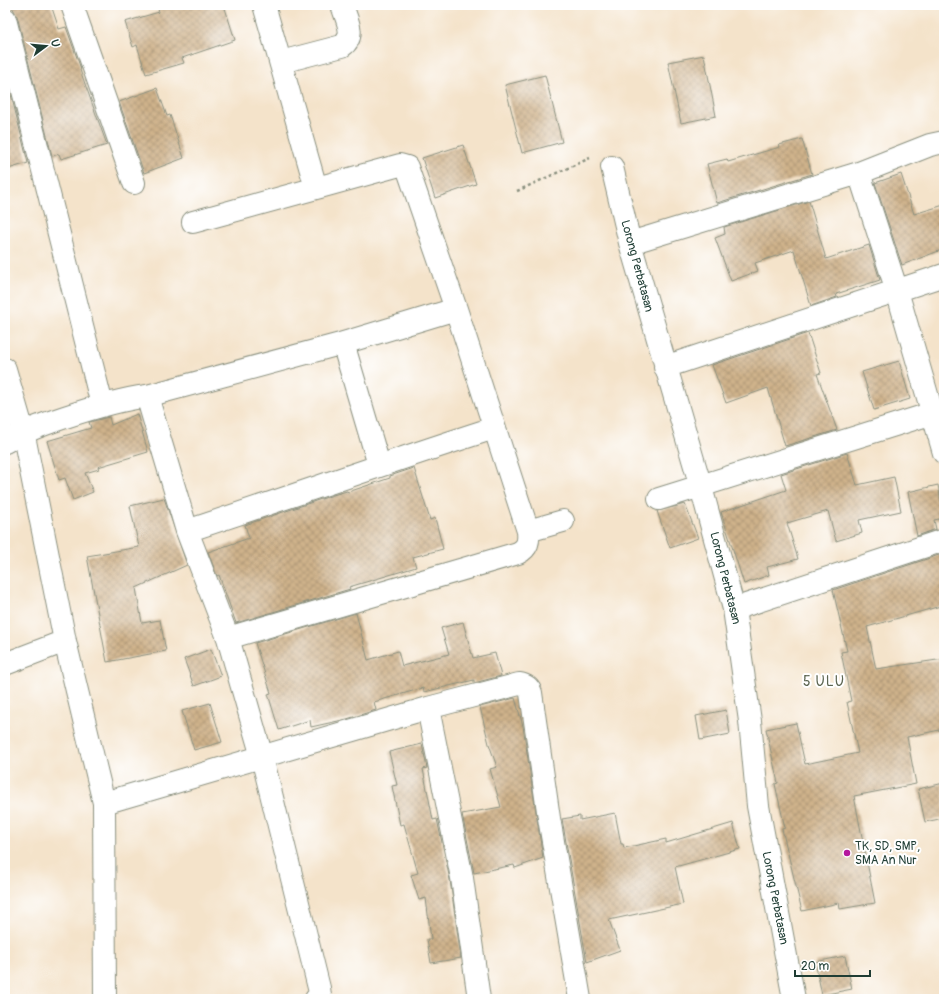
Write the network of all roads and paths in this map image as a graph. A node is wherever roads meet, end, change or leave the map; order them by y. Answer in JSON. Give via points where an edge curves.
{"nodes":[{"id":1,"x":72,"y":5,"type":"edge"},
{"id":2,"x":264,"y":5,"type":"edge"},
{"id":3,"x":342,"y":5,"type":"edge"},
{"id":4,"x":5,"y":19,"type":"edge"},
{"id":5,"x":281,"y":62,"type":"junction"},
{"id":6,"x":944,"y":142,"type":"edge"},
{"id":7,"x":612,"y":167,"type":"joint"},
{"id":8,"x":859,"y":173,"type":"junction"},
{"id":9,"x":134,"y":184,"type":"dead end"},
{"id":10,"x":316,"y":188,"type":"junction"},
{"id":11,"x":517,"y":191,"type":"dead end"},
{"id":12,"x":193,"y":222,"type":"dead end"},
{"id":13,"x":630,"y":243,"type":"junction"},
{"id":14,"x":944,"y":276,"type":"edge"},
{"id":15,"x":897,"y":291,"type":"junction"},
{"id":16,"x":456,"y":309,"type":"junction"},
{"id":17,"x":343,"y":343,"type":"junction"},
{"id":18,"x":665,"y":367,"type":"junction"},
{"id":19,"x":5,"y":369,"type":"edge"},
{"id":20,"x":146,"y":396,"type":"junction"},
{"id":21,"x":102,"y":405,"type":"junction"},
{"id":22,"x":933,"y":413,"type":"junction"},
{"id":23,"x":494,"y":428,"type":"junction"},
{"id":24,"x":14,"y":437,"type":"edge"},
{"id":25,"x":944,"y":454,"type":"edge"},
{"id":26,"x":379,"y":465,"type":"junction"},
{"id":27,"x":701,"y":487,"type":"junction"},
{"id":28,"x":659,"y":499,"type":"dead end"},
{"id":29,"x":563,"y":521,"type":"dead end"},
{"id":30,"x":187,"y":531,"type":"junction"},
{"id":31,"x":528,"y":532,"type":"junction"},
{"id":32,"x":944,"y":540,"type":"edge"},
{"id":33,"x":734,"y":609,"type":"junction"},
{"id":34,"x":228,"y":638,"type":"junction"},
{"id":35,"x":65,"y":640,"type":"junction"},
{"id":36,"x":5,"y":664,"type":"edge"},
{"id":37,"x":428,"y":708,"type":"junction"},
{"id":38,"x":262,"y":756,"type":"junction"},
{"id":39,"x":104,"y":804,"type":"junction"},
{"id":40,"x":106,"y":999,"type":"edge"},
{"id":41,"x":316,"y":999,"type":"edge"},
{"id":42,"x":479,"y":999,"type":"edge"},
{"id":43,"x":580,"y":999,"type":"edge"},
{"id":44,"x":794,"y":999,"type":"edge"}],
"edges":[{"from":1,"to":9,"type":"street"},
{"from":2,"to":5,"type":"street"},
{"from":3,"to":5,"type":"street","via":[[350,31],[347,42],[342,46]]},
{"from":4,"to":21,"type":"street"},
{"from":5,"to":10,"type":"street"},
{"from":6,"to":8,"type":"street"},
{"from":7,"to":11,"type":"path","via":[[603,159],[590,158]]},
{"from":7,"to":13,"type":"street","name":"Lorong Perbatasan"},
{"from":8,"to":13,"type":"street"},
{"from":8,"to":15,"type":"street"},
{"from":10,"to":12,"type":"street"},
{"from":10,"to":16,"type":"street","via":[[400,165],[407,167]]},
{"from":13,"to":18,"type":"street","name":"Lorong Perbatasan"},
{"from":14,"to":15,"type":"street"},
{"from":15,"to":18,"type":"street"},
{"from":15,"to":22,"type":"street"},
{"from":16,"to":17,"type":"street"},
{"from":16,"to":23,"type":"street"},
{"from":17,"to":20,"type":"street"},
{"from":17,"to":26,"type":"street"},
{"from":18,"to":27,"type":"street","name":"Lorong Perbatasan"},
{"from":19,"to":24,"type":"street"},
{"from":20,"to":21,"type":"street"},
{"from":20,"to":30,"type":"street"},
{"from":21,"to":24,"type":"street"},
{"from":22,"to":25,"type":"street"},
{"from":22,"to":27,"type":"street"},
{"from":23,"to":26,"type":"street"},
{"from":23,"to":31,"type":"street"},
{"from":24,"to":35,"type":"street"},
{"from":26,"to":30,"type":"street","via":[[316,489]]},
{"from":27,"to":28,"type":"street"},
{"from":27,"to":33,"type":"street","name":"Lorong Perbatasan"},
{"from":29,"to":31,"type":"street"},
{"from":30,"to":34,"type":"street"},
{"from":31,"to":34,"type":"street","via":[[527,546],[518,553]]},
{"from":32,"to":33,"type":"street"},
{"from":33,"to":44,"type":"street","name":"Lorong Perbatasan","via":[[749,714],[758,806]]},
{"from":34,"to":38,"type":"street"},
{"from":35,"to":36,"type":"street"},
{"from":35,"to":39,"type":"street"},
{"from":37,"to":38,"type":"street"},
{"from":37,"to":42,"type":"street","via":[[462,878]]},
{"from":37,"to":43,"type":"street","via":[[519,684],[529,688]]},
{"from":38,"to":39,"type":"street"},
{"from":38,"to":41,"type":"street","via":[[319,988],[320,995]]},
{"from":39,"to":40,"type":"street"}]}
